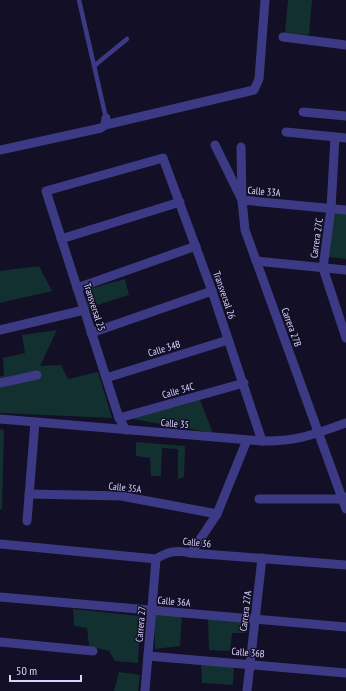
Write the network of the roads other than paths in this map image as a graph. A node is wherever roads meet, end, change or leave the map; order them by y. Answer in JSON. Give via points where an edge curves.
{"nodes":[{"id":1,"x":79,"y":0,"type":"edge"},
{"id":2,"x":265,"y":0,"type":"edge"},
{"id":3,"x":283,"y":37,"type":"dead end"},
{"id":4,"x":127,"y":39,"type":"dead end"},
{"id":5,"x":346,"y":45,"type":"edge"},
{"id":6,"x":94,"y":66,"type":"junction"},
{"id":7,"x":303,"y":112,"type":"dead end"},
{"id":8,"x":346,"y":116,"type":"edge"},
{"id":9,"x":105,"y":121,"type":"junction"},
{"id":10,"x":286,"y":132,"type":"dead end"},
{"id":11,"x":335,"y":137,"type":"junction"},
{"id":12,"x":346,"y":138,"type":"edge"},
{"id":13,"x":215,"y":145,"type":"dead end"},
{"id":14,"x":241,"y":147,"type":"dead end"},
{"id":15,"x":0,"y":150,"type":"edge"},
{"id":16,"x":163,"y":158,"type":"joint"},
{"id":17,"x":242,"y":200,"type":"junction"},
{"id":18,"x":180,"y":202,"type":"junction"},
{"id":19,"x":331,"y":208,"type":"junction"},
{"id":20,"x":346,"y":210,"type":"edge"},
{"id":21,"x":61,"y":239,"type":"junction"},
{"id":22,"x":196,"y":246,"type":"junction"},
{"id":23,"x":256,"y":261,"type":"junction"},
{"id":24,"x":323,"y":268,"type":"junction"},
{"id":25,"x":346,"y":270,"type":"edge"},
{"id":26,"x":77,"y":288,"type":"junction"},
{"id":27,"x":212,"y":291,"type":"junction"},
{"id":28,"x":84,"y":310,"type":"junction"},
{"id":29,"x":0,"y":330,"type":"edge"},
{"id":30,"x":91,"y":332,"type":"junction"},
{"id":31,"x":346,"y":338,"type":"edge"},
{"id":32,"x":228,"y":340,"type":"junction"},
{"id":33,"x":37,"y":375,"type":"dead end"},
{"id":34,"x":106,"y":378,"type":"junction"},
{"id":35,"x":0,"y":383,"type":"edge"},
{"id":36,"x":244,"y":383,"type":"junction"},
{"id":37,"x":119,"y":418,"type":"junction"},
{"id":38,"x":0,"y":419,"type":"edge"},
{"id":39,"x":35,"y":422,"type":"junction"},
{"id":40,"x":346,"y":423,"type":"edge"},
{"id":41,"x":126,"y":430,"type":"junction"},
{"id":42,"x":319,"y":432,"type":"junction"},
{"id":43,"x":248,"y":440,"type":"junction"},
{"id":44,"x":262,"y":441,"type":"junction"},
{"id":45,"x":29,"y":494,"type":"junction"},
{"id":46,"x":345,"y":498,"type":"edge"},
{"id":47,"x":259,"y":499,"type":"dead end"},
{"id":48,"x":346,"y":509,"type":"edge"},
{"id":49,"x":217,"y":514,"type":"junction"},
{"id":50,"x":27,"y":521,"type":"dead end"},
{"id":51,"x":0,"y":544,"type":"edge"},
{"id":52,"x":191,"y":553,"type":"junction"},
{"id":53,"x":262,"y":558,"type":"junction"},
{"id":54,"x":156,"y":559,"type":"junction"},
{"id":55,"x":346,"y":565,"type":"edge"},
{"id":56,"x":0,"y":597,"type":"edge"},
{"id":57,"x":152,"y":610,"type":"junction"},
{"id":58,"x":255,"y":619,"type":"junction"},
{"id":59,"x":346,"y":627,"type":"edge"},
{"id":60,"x":0,"y":642,"type":"edge"},
{"id":61,"x":93,"y":651,"type":"dead end"},
{"id":62,"x":148,"y":656,"type":"junction"},
{"id":63,"x":250,"y":663,"type":"junction"},
{"id":64,"x":346,"y":673,"type":"edge"},
{"id":65,"x":145,"y":691,"type":"edge"},
{"id":66,"x":247,"y":691,"type":"edge"}],
"edges":[{"from":1,"to":6,"type":"lane"},
{"from":2,"to":9,"type":"street","via":[[260,79],[254,90]]},
{"from":3,"to":5,"type":"street"},
{"from":4,"to":6,"type":"lane"},
{"from":6,"to":9,"type":"lane"},
{"from":7,"to":8,"type":"street"},
{"from":9,"to":15,"type":"street","via":[[101,128]]},
{"from":10,"to":11,"type":"street"},
{"from":11,"to":12,"type":"street"},
{"from":11,"to":19,"type":"street","name":"Carrera 27C"},
{"from":13,"to":17,"type":"street","name":"Calle 33A"},
{"from":14,"to":17,"type":"street","name":"Carrera 27B"},
{"from":16,"to":18,"type":"street","name":"Transversal 26"},
{"from":16,"to":21,"type":"street","name":"Transversal 25","via":[[46,191]]},
{"from":17,"to":19,"type":"street","name":"Calle 33A"},
{"from":17,"to":23,"type":"street","name":"Carrera 27B","via":[[245,230]]},
{"from":18,"to":21,"type":"street"},
{"from":18,"to":22,"type":"street","name":"Transversal 26"},
{"from":19,"to":20,"type":"street","name":"Calle 33A"},
{"from":19,"to":24,"type":"street","name":"Carrera 27C"},
{"from":21,"to":26,"type":"street","name":"Transversal 25"},
{"from":22,"to":26,"type":"street"},
{"from":22,"to":27,"type":"street","name":"Transversal 26"},
{"from":23,"to":24,"type":"street"},
{"from":23,"to":42,"type":"street","name":"Carrera 27B"},
{"from":24,"to":25,"type":"street"},
{"from":24,"to":31,"type":"street","name":"Carrera 27C"},
{"from":26,"to":28,"type":"street","name":"Transversal 25"},
{"from":27,"to":30,"type":"street"},
{"from":27,"to":32,"type":"street","name":"Transversal 26"},
{"from":28,"to":29,"type":"street"},
{"from":28,"to":30,"type":"street","name":"Transversal 25"},
{"from":30,"to":34,"type":"street","name":"Transversal 25"},
{"from":32,"to":34,"type":"street","name":"Calle 34B"},
{"from":32,"to":36,"type":"street","name":"Transversal 26"},
{"from":33,"to":35,"type":"street"},
{"from":34,"to":37,"type":"street","name":"Transversal 25"},
{"from":36,"to":37,"type":"street","name":"Calle 34C"},
{"from":36,"to":44,"type":"street","name":"Transversal 26"},
{"from":37,"to":41,"type":"street","name":"Transversal 25"},
{"from":38,"to":39,"type":"street","name":"Calle 35"},
{"from":39,"to":41,"type":"street","name":"Calle 35"},
{"from":39,"to":45,"type":"street"},
{"from":40,"to":42,"type":"street","name":"Calle 35"},
{"from":41,"to":43,"type":"street","name":"Calle 35"},
{"from":42,"to":44,"type":"street","name":"Calle 35","via":[[283,442]]},
{"from":42,"to":46,"type":"street","name":"Carrera 27B"},
{"from":43,"to":44,"type":"street","name":"Calle 35"},
{"from":43,"to":49,"type":"street"},
{"from":45,"to":49,"type":"street","name":"Calle 35A","via":[[122,496]]},
{"from":45,"to":50,"type":"street"},
{"from":46,"to":47,"type":"street"},
{"from":46,"to":48,"type":"street","name":"Carrera 27B"},
{"from":49,"to":52,"type":"street"},
{"from":51,"to":54,"type":"street","name":"Calle 36"},
{"from":52,"to":53,"type":"street","name":"Calle 36"},
{"from":52,"to":54,"type":"street","name":"Calle 36","via":[[178,550]]},
{"from":53,"to":55,"type":"street","name":"Calle 36"},
{"from":53,"to":58,"type":"street","name":"Carrera 27A"},
{"from":54,"to":57,"type":"street","name":"Carrera 27"},
{"from":56,"to":57,"type":"street","name":"Calle 36A"},
{"from":57,"to":58,"type":"street","name":"Calle 36A"},
{"from":57,"to":62,"type":"street","name":"Carrera 27"},
{"from":58,"to":59,"type":"street","name":"Calle 36A"},
{"from":58,"to":63,"type":"street","name":"Carrera 27A"},
{"from":60,"to":61,"type":"street"},
{"from":62,"to":63,"type":"street","name":"Calle 36B"},
{"from":62,"to":65,"type":"street","name":"Carrera 27"},
{"from":63,"to":64,"type":"street","name":"Calle 36B"},
{"from":63,"to":66,"type":"street","name":"Carrera 27A"}]}
